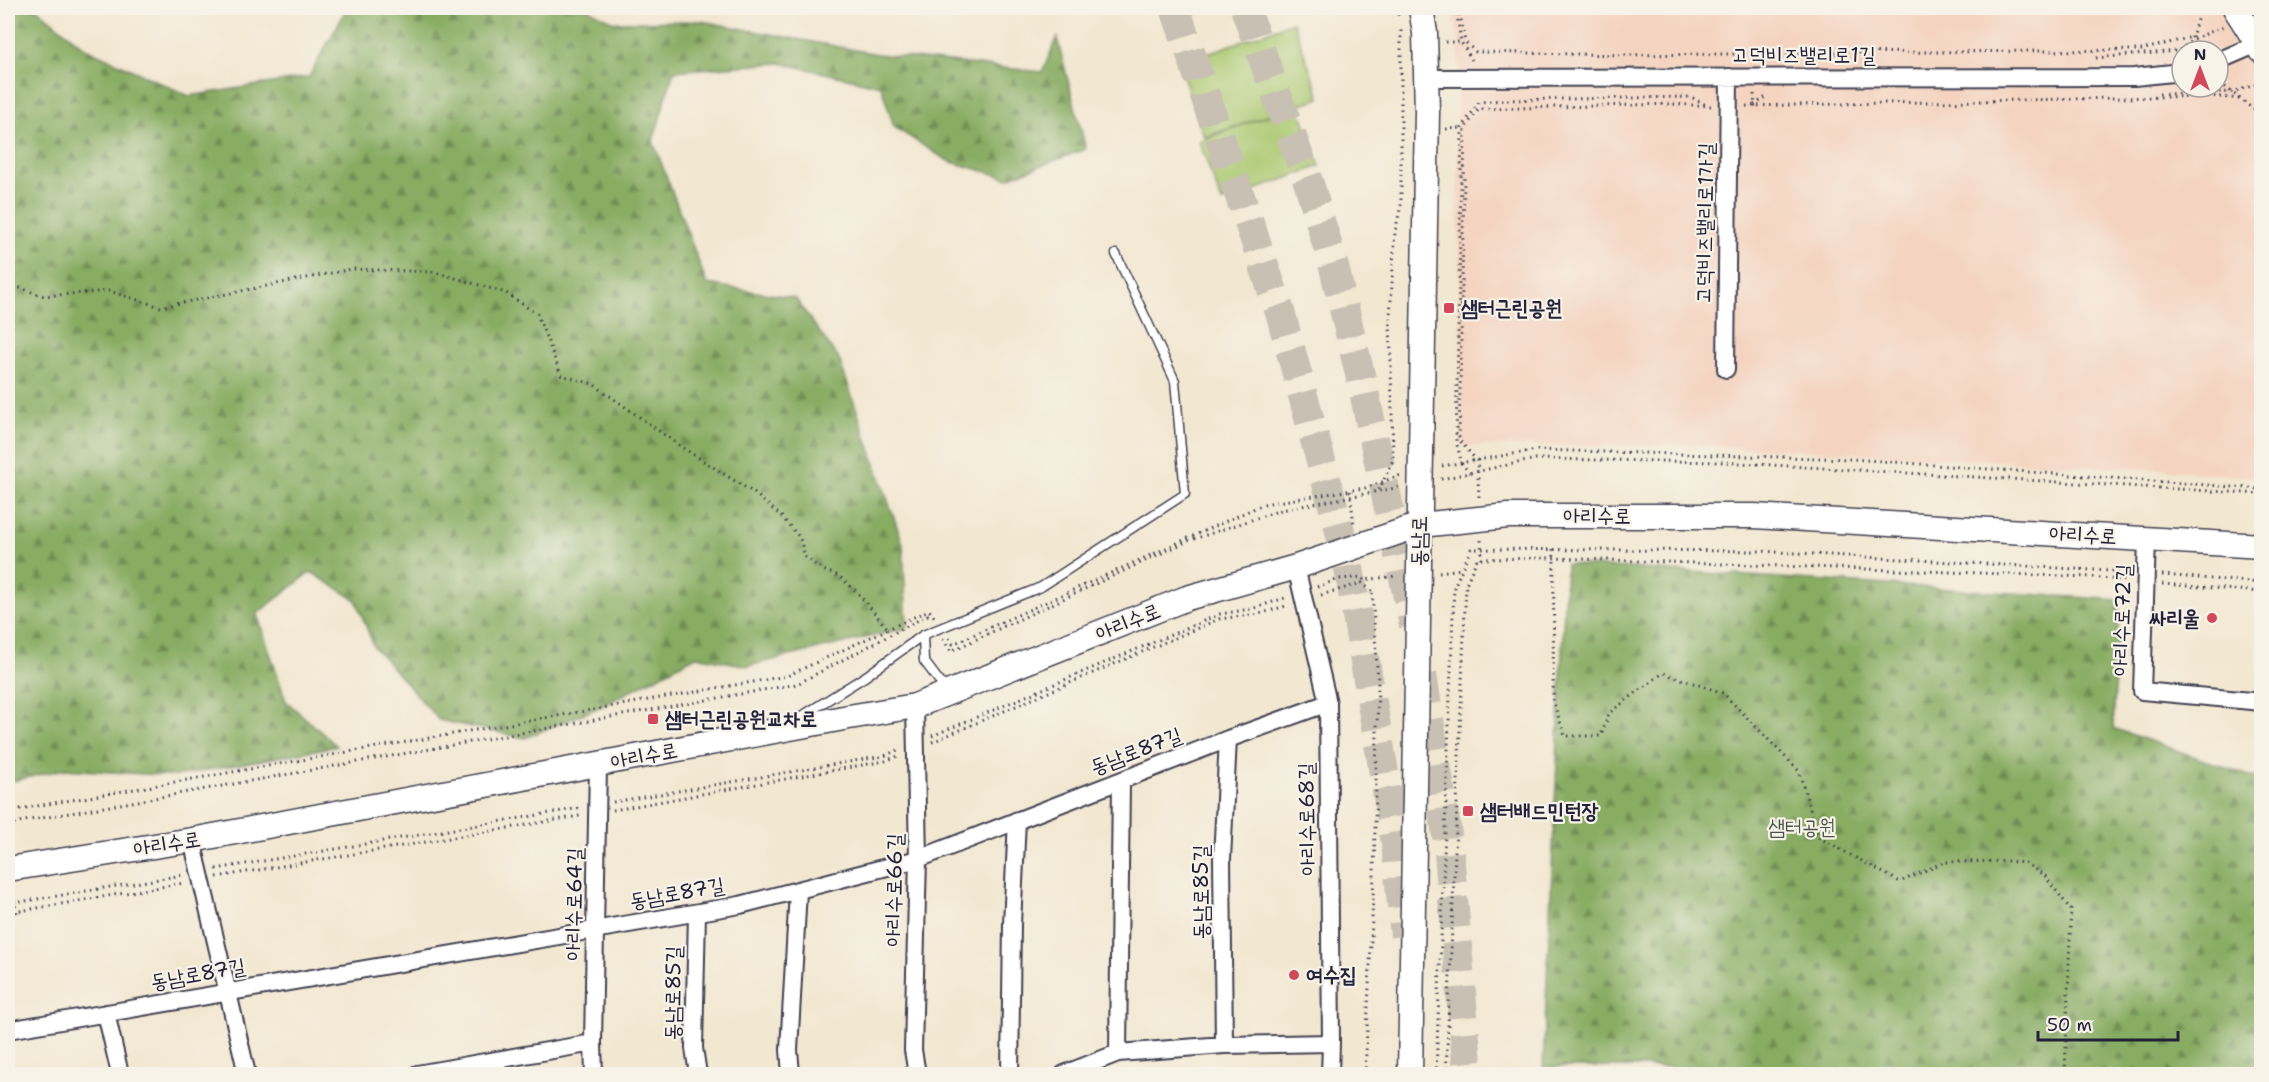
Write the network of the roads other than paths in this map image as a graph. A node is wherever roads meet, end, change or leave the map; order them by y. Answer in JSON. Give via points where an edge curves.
{"nodes":[{"id":1,"x":1421,"y":8,"type":"edge"},
{"id":2,"x":2235,"y":8,"type":"edge"},
{"id":3,"x":2260,"y":46,"type":"edge"},
{"id":4,"x":2230,"y":57,"type":"edge"},
{"id":5,"x":2170,"y":73,"type":"edge"},
{"id":6,"x":1729,"y":77,"type":"junction"},
{"id":7,"x":1426,"y":78,"type":"junction"},
{"id":8,"x":1116,"y":254,"type":"dead end"},
{"id":9,"x":1726,"y":369,"type":"dead end"},
{"id":10,"x":1420,"y":525,"type":"junction"},
{"id":11,"x":2146,"y":539,"type":"junction"},
{"id":12,"x":2262,"y":546,"type":"edge"},
{"id":13,"x":1296,"y":567,"type":"junction"},
{"id":14,"x":923,"y":635,"type":"junction"},
{"id":15,"x":948,"y":693,"type":"junction"},
{"id":16,"x":2262,"y":702,"type":"edge"},
{"id":17,"x":1328,"y":703,"type":"junction"},
{"id":18,"x":915,"y":706,"type":"junction"},
{"id":19,"x":779,"y":730,"type":"junction"},
{"id":20,"x":1228,"y":739,"type":"junction"},
{"id":21,"x":598,"y":765,"type":"junction"},
{"id":22,"x":1121,"y":782,"type":"junction"},
{"id":23,"x":1017,"y":820,"type":"junction"},
{"id":24,"x":192,"y":840,"type":"junction"},
{"id":25,"x":918,"y":859,"type":"junction"},
{"id":26,"x":9,"y":876,"type":"edge"},
{"id":27,"x":798,"y":891,"type":"junction"},
{"id":28,"x":697,"y":913,"type":"junction"},
{"id":29,"x":596,"y":930,"type":"junction"},
{"id":30,"x":228,"y":992,"type":"junction"},
{"id":31,"x":106,"y":1013,"type":"junction"},
{"id":32,"x":8,"y":1030,"type":"edge"},
{"id":33,"x":592,"y":1043,"type":"junction"},
{"id":34,"x":1331,"y":1043,"type":"junction"},
{"id":35,"x":1224,"y":1046,"type":"junction"},
{"id":36,"x":1118,"y":1053,"type":"junction"},
{"id":37,"x":120,"y":1074,"type":"edge"},
{"id":38,"x":247,"y":1074,"type":"edge"},
{"id":39,"x":417,"y":1074,"type":"edge"},
{"id":40,"x":594,"y":1074,"type":"edge"},
{"id":41,"x":698,"y":1074,"type":"edge"},
{"id":42,"x":791,"y":1074,"type":"edge"},
{"id":43,"x":917,"y":1074,"type":"edge"},
{"id":44,"x":1010,"y":1074,"type":"edge"},
{"id":45,"x":1064,"y":1074,"type":"edge"},
{"id":46,"x":1330,"y":1074,"type":"edge"},
{"id":47,"x":1410,"y":1074,"type":"edge"}],
"edges":[{"from":1,"to":7,"type":"main road","name":"동남로"},
{"from":2,"to":3,"type":"main road"},
{"from":3,"to":4,"type":"street"},
{"from":5,"to":6,"type":"street","name":"고덕비즈밸리로1길","via":[[2134,77]]},
{"from":6,"to":7,"type":"street","name":"고덕비즈밸리로1길"},
{"from":6,"to":9,"type":"street","name":"고덕비즈밸리로1가길"},
{"from":7,"to":10,"type":"main road","name":"동남로"},
{"from":8,"to":14,"type":"lane","via":[[1175,381],[1185,494],[1041,587]]},
{"from":10,"to":11,"type":"main road","name":"아리수로","via":[[1508,516],[1754,516]]},
{"from":10,"to":13,"type":"main road","name":"아리수로"},
{"from":10,"to":47,"type":"main road","name":"동남로"},
{"from":11,"to":12,"type":"main road","name":"아리수로"},
{"from":11,"to":16,"type":"street","name":"아리수로72길","via":[[2142,691]]},
{"from":13,"to":15,"type":"main road","name":"아리수로","via":[[1188,598]]},
{"from":13,"to":17,"type":"street","name":"아리수로68길"},
{"from":14,"to":15,"type":"lane","via":[[924,661]]},
{"from":14,"to":19,"type":"lane"},
{"from":15,"to":18,"type":"main road","name":"아리수로"},
{"from":17,"to":20,"type":"street","name":"동남로87길"},
{"from":17,"to":34,"type":"street","name":"아리수로68길"},
{"from":18,"to":19,"type":"main road","name":"아리수로"},
{"from":18,"to":25,"type":"street","name":"아리수로66길"},
{"from":19,"to":21,"type":"main road","name":"아리수로"},
{"from":20,"to":22,"type":"street","name":"동남로87길"},
{"from":20,"to":35,"type":"street","name":"동남로85길","via":[[1222,859]]},
{"from":21,"to":24,"type":"main road","name":"아리수로"},
{"from":21,"to":29,"type":"street","name":"아리수로64길"},
{"from":22,"to":23,"type":"street","name":"동남로87길"},
{"from":22,"to":36,"type":"street"},
{"from":23,"to":25,"type":"street","name":"동남로87길"},
{"from":23,"to":44,"type":"street"},
{"from":24,"to":26,"type":"main road","name":"아리수로"},
{"from":24,"to":30,"type":"street"},
{"from":25,"to":27,"type":"street","name":"동남로87길"},
{"from":25,"to":43,"type":"street","name":"아리수로66길","via":[[913,1050]]},
{"from":27,"to":28,"type":"street","name":"동남로87길"},
{"from":27,"to":42,"type":"street"},
{"from":28,"to":29,"type":"street","name":"동남로87길"},
{"from":28,"to":41,"type":"street","name":"동남로85길","via":[[694,1048]]},
{"from":29,"to":30,"type":"street","name":"동남로87길"},
{"from":29,"to":33,"type":"street","name":"아리수로64길"},
{"from":30,"to":31,"type":"street","name":"동남로87길"},
{"from":30,"to":38,"type":"street"},
{"from":31,"to":32,"type":"street","name":"동남로87길"},
{"from":31,"to":37,"type":"street"},
{"from":33,"to":39,"type":"street"},
{"from":33,"to":40,"type":"street","name":"아리수로64길"},
{"from":34,"to":35,"type":"street"},
{"from":34,"to":46,"type":"street","name":"아리수로68길"},
{"from":35,"to":36,"type":"street"},
{"from":36,"to":45,"type":"street"}]}
